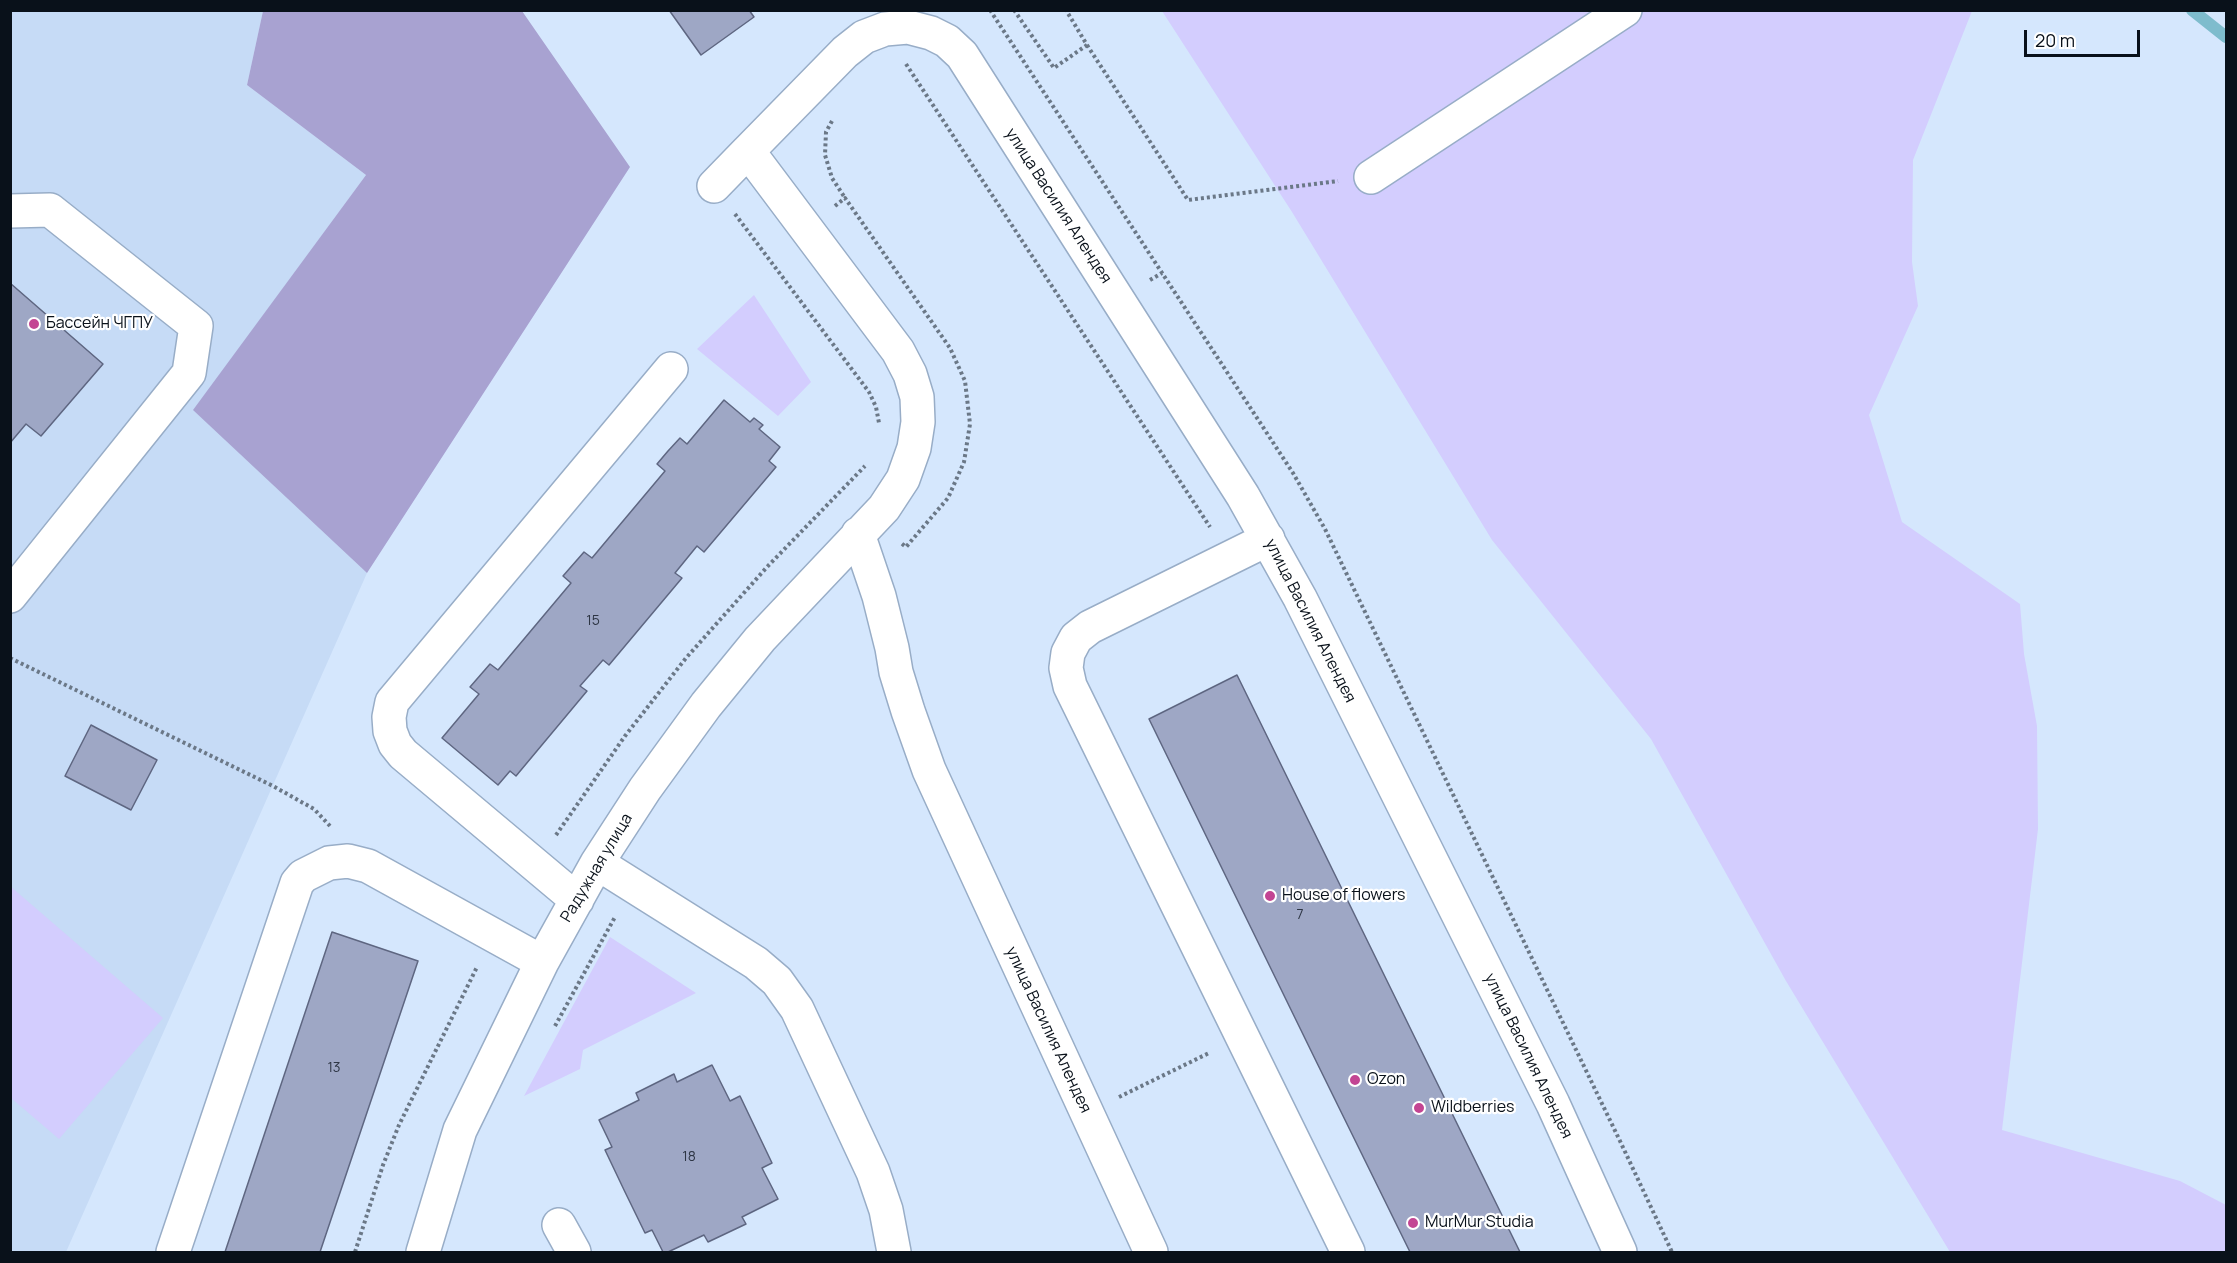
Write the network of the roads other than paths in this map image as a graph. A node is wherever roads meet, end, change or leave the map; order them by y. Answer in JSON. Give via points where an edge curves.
{"nodes":[{"id":1,"x":1625,"y":10,"type":"edge"},
{"id":2,"x":748,"y":152,"type":"junction"},
{"id":3,"x":1371,"y":177,"type":"road end"},
{"id":4,"x":714,"y":186,"type":"road end"},
{"id":5,"x":10,"y":211,"type":"edge"},
{"id":6,"x":671,"y":369,"type":"dead end"},
{"id":7,"x":858,"y":534,"type":"junction"},
{"id":8,"x":1268,"y":539,"type":"junction"},
{"id":9,"x":10,"y":596,"type":"edge"},
{"id":10,"x":597,"y":863,"type":"junction"},
{"id":11,"x":577,"y":900,"type":"junction"},
{"id":12,"x":542,"y":962,"type":"junction"},
{"id":13,"x":173,"y":1252,"type":"edge"},
{"id":14,"x":423,"y":1252,"type":"edge"},
{"id":15,"x":894,"y":1252,"type":"edge"},
{"id":16,"x":1150,"y":1252,"type":"edge"},
{"id":17,"x":1348,"y":1252,"type":"edge"},
{"id":18,"x":1620,"y":1252,"type":"edge"}],
"edges":[{"from":1,"to":3,"type":"street"},
{"from":2,"to":4,"type":"street"},
{"from":2,"to":7,"type":"street","name":"Радужная улица","via":[[898,351],[917,397],[914,448],[903,478],[885,508]]},
{"from":2,"to":8,"type":"street","name":"улица Василия Алендея","via":[[864,37],[885,29],[908,27],[947,41],[962,55],[1216,451]]},
{"from":5,"to":9,"type":"street","via":[[50,210],[196,326],[189,373]]},
{"from":6,"to":11,"type":"street","via":[[393,702],[389,717],[390,731],[403,754]]},
{"from":7,"to":10,"type":"street","name":"Радужная улица","via":[[760,639],[706,705]]},
{"from":7,"to":16,"type":"street","name":"улица Василия Алендея","via":[[879,596],[917,741]]},
{"from":8,"to":17,"type":"street","via":[[1090,627],[1076,639],[1066,668],[1070,686]]},
{"from":8,"to":18,"type":"street","name":"улица Василия Алендея","via":[[1553,1104]]},
{"from":10,"to":11,"type":"street","name":"Радужная улица"},
{"from":10,"to":15,"type":"street","via":[[756,963],[777,981],[797,1009],[873,1172]]},
{"from":11,"to":12,"type":"street","name":"Радужная улица"},
{"from":12,"to":13,"type":"street","via":[[368,866],[348,861],[316,868],[297,883]]},
{"from":12,"to":14,"type":"street","name":"Радужная улица","via":[[460,1130]]}]}
